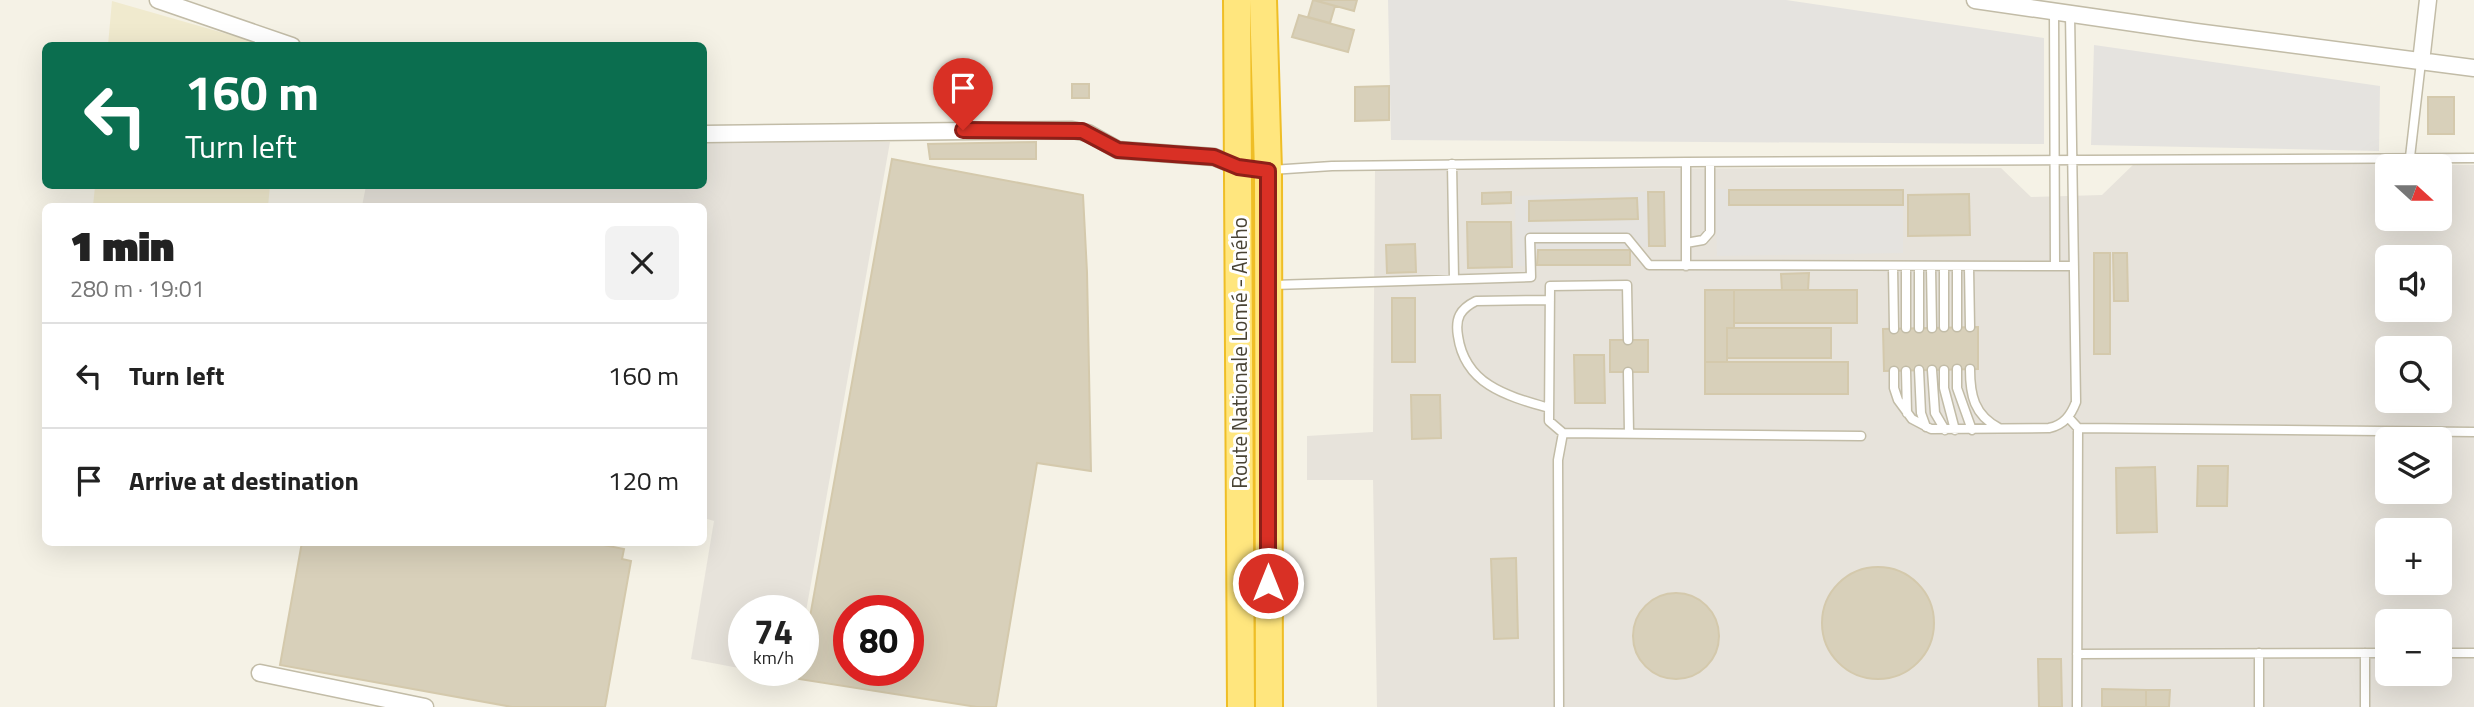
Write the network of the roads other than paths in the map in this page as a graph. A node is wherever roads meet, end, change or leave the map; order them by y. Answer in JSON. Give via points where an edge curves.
{"nodes":[{"id":1,"x":158,"y":0,"type":"edge"},
{"id":2,"x":1237,"y":0,"type":"edge"},
{"id":3,"x":1263,"y":0,"type":"edge"},
{"id":4,"x":1975,"y":0,"type":"edge"},
{"id":5,"x":2428,"y":0,"type":"edge"},
{"id":6,"x":2062,"y":13,"type":"junction"},
{"id":7,"x":280,"y":42,"type":"edge"},
{"id":8,"x":2421,"y":62,"type":"junction"},
{"id":9,"x":2474,"y":68,"type":"edge"},
{"id":10,"x":707,"y":134,"type":"edge"},
{"id":11,"x":2410,"y":154,"type":"edge"},
{"id":12,"x":2375,"y":157,"type":"edge"},
{"id":13,"x":2452,"y":158,"type":"edge"},
{"id":14,"x":2474,"y":158,"type":"edge"},
{"id":15,"x":2073,"y":159,"type":"junction"},
{"id":16,"x":2054,"y":160,"type":"junction"},
{"id":17,"x":1686,"y":162,"type":"junction"},
{"id":18,"x":1710,"y":162,"type":"junction"},
{"id":19,"x":1452,"y":164,"type":"junction"},
{"id":20,"x":1238,"y":167,"type":"junction"},
{"id":21,"x":1268,"y":171,"type":"junction"},
{"id":22,"x":1686,"y":243,"type":"junction"},
{"id":23,"x":1686,"y":266,"type":"junction"},
{"id":24,"x":2055,"y":266,"type":"junction"},
{"id":25,"x":2074,"y":266,"type":"junction"},
{"id":26,"x":1893,"y":267,"type":"junction"},
{"id":27,"x":1906,"y":267,"type":"junction"},
{"id":28,"x":1919,"y":267,"type":"junction"},
{"id":29,"x":1931,"y":267,"type":"junction"},
{"id":30,"x":1944,"y":267,"type":"junction"},
{"id":31,"x":1957,"y":267,"type":"junction"},
{"id":32,"x":1969,"y":267,"type":"junction"},
{"id":33,"x":1454,"y":279,"type":"junction"},
{"id":34,"x":1268,"y":285,"type":"junction"},
{"id":35,"x":1550,"y":300,"type":"junction"},
{"id":36,"x":1944,"y":327,"type":"dead end"},
{"id":37,"x":1957,"y":327,"type":"dead end"},
{"id":38,"x":1970,"y":327,"type":"dead end"},
{"id":39,"x":1906,"y":328,"type":"dead end"},
{"id":40,"x":1919,"y":328,"type":"dead end"},
{"id":41,"x":1932,"y":328,"type":"dead end"},
{"id":42,"x":1894,"y":329,"type":"dead end"},
{"id":43,"x":1628,"y":340,"type":"dead end"},
{"id":44,"x":1957,"y":369,"type":"dead end"},
{"id":45,"x":1970,"y":369,"type":"dead end"},
{"id":46,"x":1919,"y":370,"type":"dead end"},
{"id":47,"x":1932,"y":370,"type":"dead end"},
{"id":48,"x":1944,"y":370,"type":"dead end"},
{"id":49,"x":1894,"y":371,"type":"dead end"},
{"id":50,"x":1906,"y":371,"type":"dead end"},
{"id":51,"x":1628,"y":372,"type":"dead end"},
{"id":52,"x":1549,"y":408,"type":"junction"},
{"id":53,"x":1907,"y":413,"type":"junction"},
{"id":54,"x":2068,"y":417,"type":"junction"},
{"id":55,"x":1926,"y":427,"type":"junction"},
{"id":56,"x":2078,"y":428,"type":"junction"},
{"id":57,"x":2001,"y":429,"type":"junction"},
{"id":58,"x":1945,"y":430,"type":"junction"},
{"id":59,"x":1955,"y":430,"type":"junction"},
{"id":60,"x":1972,"y":430,"type":"junction"},
{"id":61,"x":2473,"y":430,"type":"edge"},
{"id":62,"x":1563,"y":433,"type":"junction"},
{"id":63,"x":1629,"y":433,"type":"junction"},
{"id":64,"x":1861,"y":436,"type":"dead end"},
{"id":65,"x":2259,"y":653,"type":"junction"},
{"id":66,"x":2365,"y":653,"type":"junction"},
{"id":67,"x":2375,"y":653,"type":"edge"},
{"id":68,"x":2452,"y":653,"type":"edge"},
{"id":69,"x":2474,"y":653,"type":"edge"},
{"id":70,"x":2077,"y":654,"type":"junction"},
{"id":71,"x":260,"y":673,"type":"dead end"},
{"id":72,"x":425,"y":707,"type":"edge"},
{"id":73,"x":1241,"y":707,"type":"edge"},
{"id":74,"x":1269,"y":707,"type":"edge"},
{"id":75,"x":1559,"y":707,"type":"edge"},
{"id":76,"x":2077,"y":707,"type":"edge"},
{"id":77,"x":2259,"y":707,"type":"edge"},
{"id":78,"x":2365,"y":707,"type":"edge"}],
"edges":[{"from":1,"to":7,"type":"street"},
{"from":2,"to":20,"type":"highway","name":"Route Nationale Lomé - Aného"},
{"from":3,"to":21,"type":"highway","name":"Route Nationale Lomé - Aného"},
{"from":4,"to":6,"type":"street"},
{"from":5,"to":8,"type":"street"},
{"from":6,"to":8,"type":"street"},
{"from":6,"to":15,"type":"lane"},
{"from":6,"to":16,"type":"lane"},
{"from":8,"to":9,"type":"street"},
{"from":8,"to":11,"type":"lane"},
{"from":10,"to":20,"type":"street","via":[[1072,130],[1088,133],[1118,150],[1214,157]]},
{"from":12,"to":15,"type":"lane"},
{"from":13,"to":14,"type":"lane"},
{"from":15,"to":16,"type":"lane"},
{"from":15,"to":25,"type":"lane"},
{"from":16,"to":18,"type":"lane"},
{"from":16,"to":24,"type":"lane"},
{"from":17,"to":18,"type":"lane"},
{"from":17,"to":19,"type":"lane"},
{"from":17,"to":22,"type":"lane"},
{"from":18,"to":22,"type":"lane","via":[[1710,233],[1703,240]]},
{"from":19,"to":21,"type":"lane"},
{"from":19,"to":33,"type":"lane"},
{"from":20,"to":21,"type":"street"},
{"from":20,"to":73,"type":"highway","name":"Route Nationale Lomé - Aného"},
{"from":21,"to":34,"type":"highway","name":"Route Nationale Lomé - Aného"},
{"from":22,"to":23,"type":"lane"},
{"from":23,"to":26,"type":"lane"},
{"from":23,"to":33,"type":"lane","via":[[1649,265],[1628,238],[1530,238],[1531,277]]},
{"from":24,"to":25,"type":"lane"},
{"from":24,"to":32,"type":"lane"},
{"from":25,"to":54,"type":"lane","via":[[2076,402]]},
{"from":26,"to":27,"type":"lane"},
{"from":26,"to":42,"type":"lane"},
{"from":27,"to":28,"type":"lane"},
{"from":27,"to":39,"type":"lane"},
{"from":28,"to":29,"type":"lane"},
{"from":28,"to":40,"type":"lane"},
{"from":29,"to":30,"type":"lane"},
{"from":29,"to":41,"type":"lane"},
{"from":30,"to":31,"type":"lane"},
{"from":30,"to":36,"type":"lane"},
{"from":31,"to":32,"type":"lane"},
{"from":31,"to":37,"type":"lane"},
{"from":32,"to":38,"type":"lane"},
{"from":33,"to":34,"type":"lane"},
{"from":34,"to":74,"type":"highway","name":"Route Nationale Lomé - Aného"},
{"from":35,"to":43,"type":"lane","via":[[1550,286],[1627,285]]},
{"from":35,"to":52,"type":"lane"},
{"from":35,"to":52,"type":"lane","via":[[1476,301],[1465,307],[1456,326],[1463,359],[1481,380]]},
{"from":44,"to":60,"type":"lane","via":[[1957,388]]},
{"from":45,"to":57,"type":"lane","via":[[1979,413]]},
{"from":46,"to":55,"type":"lane"},
{"from":47,"to":58,"type":"lane","via":[[1936,413]]},
{"from":48,"to":59,"type":"lane"},
{"from":49,"to":53,"type":"lane","via":[[1894,388]]},
{"from":50,"to":53,"type":"lane"},
{"from":51,"to":63,"type":"lane"},
{"from":52,"to":62,"type":"lane","via":[[1549,421]]},
{"from":53,"to":55,"type":"lane"},
{"from":54,"to":56,"type":"lane"},
{"from":54,"to":57,"type":"lane","via":[[2049,428]]},
{"from":55,"to":58,"type":"lane"},
{"from":56,"to":61,"type":"lane"},
{"from":56,"to":70,"type":"lane"},
{"from":57,"to":60,"type":"lane"},
{"from":58,"to":59,"type":"lane"},
{"from":59,"to":60,"type":"lane"},
{"from":62,"to":63,"type":"lane"},
{"from":62,"to":75,"type":"lane","via":[[1558,460]]},
{"from":63,"to":64,"type":"lane"},
{"from":65,"to":66,"type":"lane"},
{"from":65,"to":70,"type":"lane"},
{"from":65,"to":77,"type":"lane"},
{"from":66,"to":67,"type":"lane"},
{"from":66,"to":78,"type":"lane"},
{"from":68,"to":69,"type":"lane"},
{"from":70,"to":76,"type":"lane"},
{"from":71,"to":72,"type":"street"}]}
